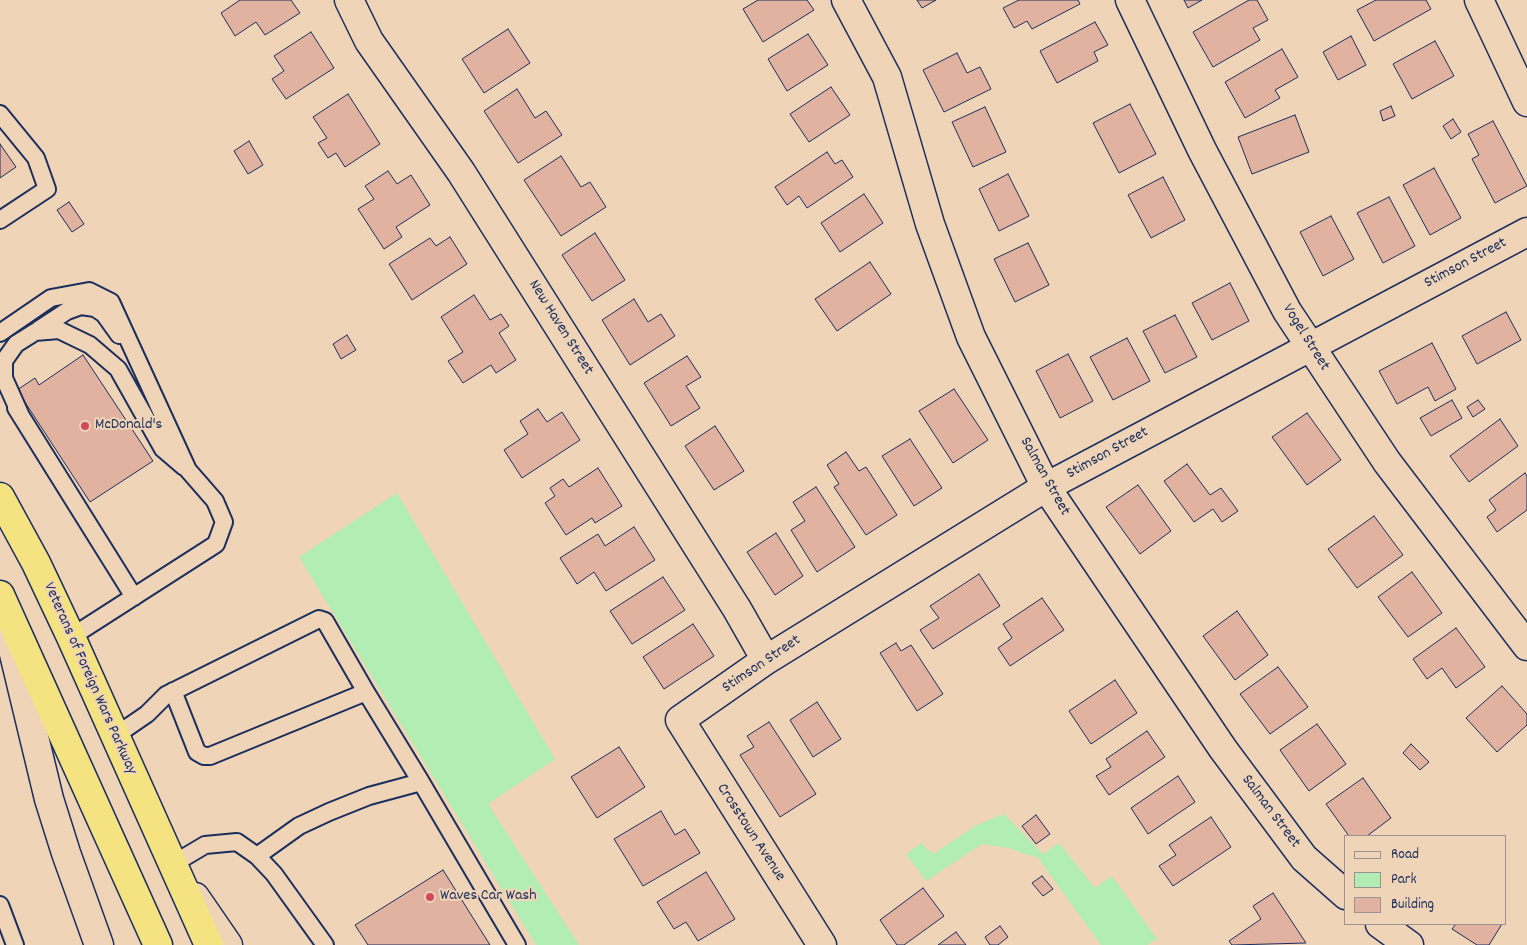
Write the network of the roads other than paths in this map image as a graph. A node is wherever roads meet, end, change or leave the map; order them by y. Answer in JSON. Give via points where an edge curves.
{"nodes":[{"id":1,"x":349,"y":0,"type":"edge"},
{"id":2,"x":846,"y":0,"type":"edge"},
{"id":3,"x":1130,"y":0,"type":"edge"},
{"id":4,"x":1479,"y":0,"type":"edge"},
{"id":5,"x":1527,"y":102,"type":"edge"},
{"id":6,"x":0,"y":114,"type":"edge"},
{"id":7,"x":0,"y":220,"type":"edge"},
{"id":8,"x":1527,"y":232,"type":"edge"},
{"id":9,"x":35,"y":332,"type":"junction"},
{"id":10,"x":0,"y":333,"type":"edge"},
{"id":11,"x":1310,"y":347,"type":"junction"},
{"id":12,"x":139,"y":366,"type":"junction"},
{"id":13,"x":0,"y":381,"type":"edge"},
{"id":14,"x":22,"y":416,"type":"junction"},
{"id":15,"x":188,"y":470,"type":"junction"},
{"id":16,"x":1046,"y":487,"type":"junction"},
{"id":17,"x":0,"y":497,"type":"edge"},
{"id":18,"x":0,"y":595,"type":"edge"},
{"id":19,"x":134,"y":597,"type":"junction"},
{"id":20,"x":71,"y":637,"type":"junction"},
{"id":21,"x":1527,"y":646,"type":"edge"},
{"id":22,"x":766,"y":660,"type":"junction"},
{"id":23,"x":174,"y":692,"type":"junction"},
{"id":24,"x":366,"y":692,"type":"junction"},
{"id":25,"x":680,"y":720,"type":"joint"},
{"id":26,"x":115,"y":736,"type":"junction"},
{"id":27,"x":421,"y":782,"type":"junction"},
{"id":28,"x":257,"y":856,"type":"junction"},
{"id":29,"x":173,"y":864,"type":"junction"},
{"id":30,"x":1344,"y":894,"type":"edge"},
{"id":31,"x":0,"y":905,"type":"edge"},
{"id":32,"x":1381,"y":925,"type":"edge"},
{"id":33,"x":16,"y":945,"type":"edge"},
{"id":34,"x":99,"y":945,"type":"edge"},
{"id":35,"x":158,"y":945,"type":"edge"},
{"id":36,"x":209,"y":945,"type":"edge"},
{"id":37,"x":228,"y":945,"type":"edge"},
{"id":38,"x":325,"y":945,"type":"edge"},
{"id":39,"x":517,"y":945,"type":"edge"},
{"id":40,"x":822,"y":945,"type":"edge"},
{"id":41,"x":1409,"y":945,"type":"edge"}],
"edges":[{"from":1,"to":22,"type":"street","name":"New Haven Street","via":[[369,41],[461,172],[738,609]]},
{"from":2,"to":16,"type":"street","name":"Salman Street","via":[[887,77],[930,224],[971,337]]},
{"from":3,"to":11,"type":"street","name":"Vogel Street","via":[[1202,150],[1287,311]]},
{"from":4,"to":5,"type":"street"},
{"from":6,"to":7,"type":"lane","via":[[36,158],[47,189]]},
{"from":8,"to":11,"type":"street","name":"Stimson Street"},
{"from":9,"to":12,"type":"lane","via":[[67,311],[81,306],[95,308],[114,326]]},
{"from":9,"to":14,"type":"lane","via":[[16,344],[4,361],[4,378]]},
{"from":9,"to":15,"type":"lane","via":[[59,330],[90,345],[118,369],[163,450]]},
{"from":10,"to":12,"type":"lane","via":[[51,298],[89,292],[112,302]]},
{"from":11,"to":16,"type":"street","name":"Stimson Street"},
{"from":11,"to":21,"type":"street","name":"Vogel Street","via":[[1387,462]]},
{"from":12,"to":15,"type":"lane"},
{"from":13,"to":14,"type":"lane"},
{"from":14,"to":19,"type":"lane"},
{"from":15,"to":19,"type":"lane","via":[[215,501],[224,522],[216,544]]},
{"from":16,"to":22,"type":"street","name":"Stimson Street"},
{"from":16,"to":30,"type":"street","name":"Salman Street","via":[[1223,749],[1304,858]]},
{"from":17,"to":20,"type":"highway","name":"Veterans of Foreign Wars Parkway"},
{"from":18,"to":34,"type":"street","via":[[49,799]]},
{"from":18,"to":35,"type":"highway"},
{"from":19,"to":20,"type":"lane"},
{"from":20,"to":26,"type":"highway","name":"Veterans of Foreign Wars Parkway"},
{"from":22,"to":25,"type":"street","name":"Stimson Street"},
{"from":23,"to":24,"type":"lane","via":[[197,752],[210,756]]},
{"from":23,"to":24,"type":"lane","via":[[319,619],[325,621]]},
{"from":23,"to":26,"type":"lane"},
{"from":24,"to":27,"type":"lane"},
{"from":25,"to":40,"type":"street","name":"Crosstown Avenue"},
{"from":26,"to":29,"type":"highway","name":"Veterans of Foreign Wars Parkway"},
{"from":27,"to":28,"type":"lane","via":[[369,796],[329,812],[299,826]]},
{"from":27,"to":39,"type":"lane"},
{"from":28,"to":29,"type":"lane","via":[[236,842],[205,846]]},
{"from":28,"to":38,"type":"lane","via":[[274,874]]},
{"from":29,"to":36,"type":"highway","name":"Veterans of Foreign Wars Parkway"},
{"from":29,"to":37,"type":"street","name":"Veterans of Foreign Wars Parkway"},
{"from":31,"to":33,"type":"lane"},
{"from":32,"to":41,"type":"street"}]}
